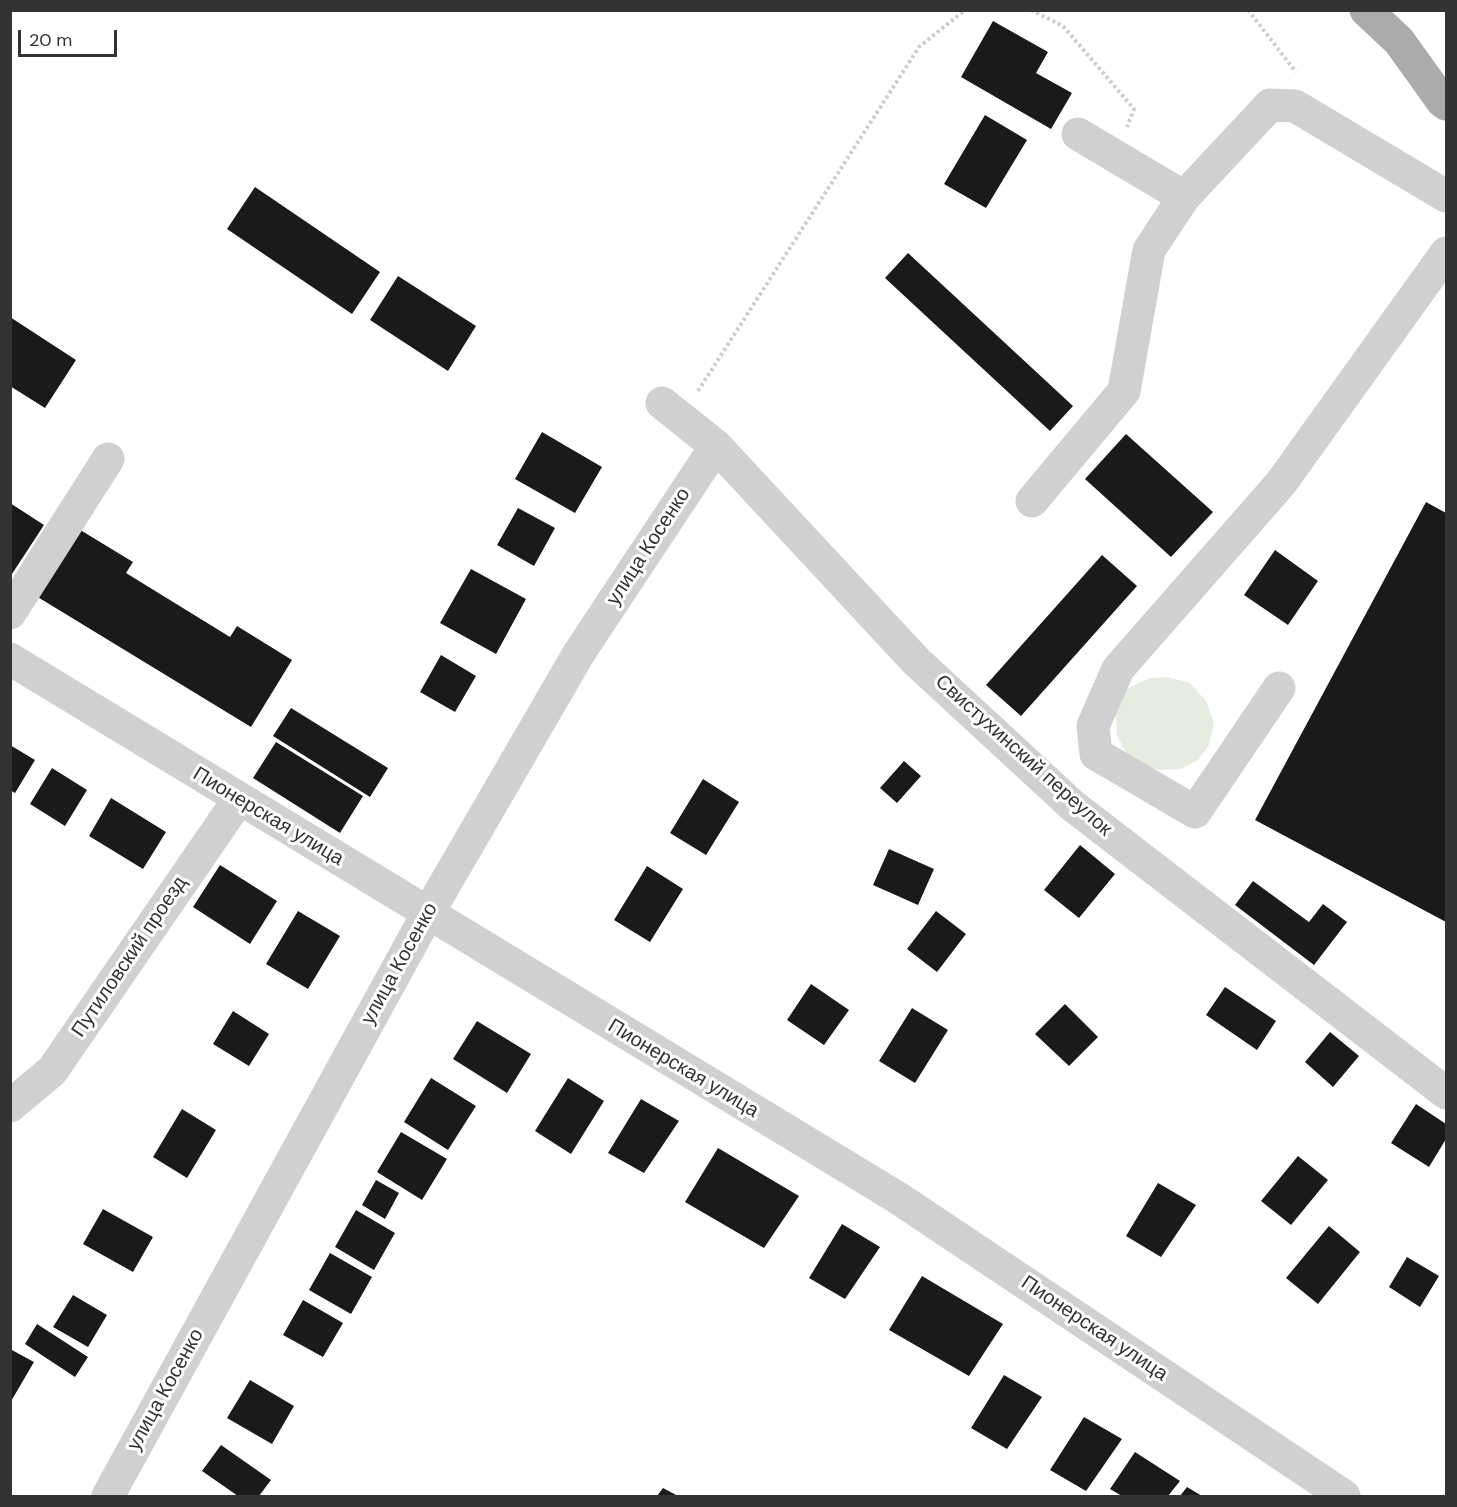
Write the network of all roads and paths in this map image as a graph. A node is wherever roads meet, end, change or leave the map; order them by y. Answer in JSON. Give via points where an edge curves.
{"nodes":[{"id":1,"x":965,"y":10,"type":"edge"},
{"id":2,"x":1031,"y":10,"type":"edge"},
{"id":3,"x":1366,"y":10,"type":"edge"},
{"id":4,"x":1446,"y":104,"type":"edge"},
{"id":5,"x":1078,"y":134,"type":"dead end"},
{"id":6,"x":1114,"y":155,"type":"junction"},
{"id":7,"x":1446,"y":196,"type":"edge"},
{"id":8,"x":1184,"y":197,"type":"junction"},
{"id":9,"x":1446,"y":253,"type":"edge"},
{"id":10,"x":697,"y":393,"type":"dead end"},
{"id":11,"x":662,"y":403,"type":"dead end"},
{"id":12,"x":716,"y":446,"type":"junction"},
{"id":13,"x":108,"y":459,"type":"dead end"},
{"id":14,"x":1032,"y":501,"type":"dead end"},
{"id":15,"x":10,"y":613,"type":"edge"},
{"id":16,"x":10,"y":659,"type":"edge"},
{"id":17,"x":1279,"y":688,"type":"dead end"},
{"id":18,"x":239,"y":799,"type":"junction"},
{"id":19,"x":427,"y":915,"type":"junction"},
{"id":20,"x":1446,"y":1094,"type":"edge"},
{"id":21,"x":10,"y":1106,"type":"edge"},
{"id":22,"x":1306,"y":1485,"type":"edge"},
{"id":23,"x":108,"y":1497,"type":"edge"},
{"id":24,"x":1344,"y":1497,"type":"edge"}],
"edges":[{"from":1,"to":10,"type":"path","via":[[919,47]]},
{"from":2,"to":6,"type":"path","via":[[1063,26],[1134,109]]},
{"from":3,"to":4,"type":"main road","via":[[1399,41]]},
{"from":5,"to":6,"type":"street"},
{"from":6,"to":8,"type":"street"},
{"from":7,"to":8,"type":"street","via":[[1295,106],[1270,105]]},
{"from":8,"to":14,"type":"street","via":[[1149,250],[1124,391]]},
{"from":9,"to":17,"type":"street","via":[[1281,483],[1118,669],[1092,726],[1096,754],[1195,812]]},
{"from":11,"to":12,"type":"street","name":"Свистухинский переулок"},
{"from":12,"to":19,"type":"street","name":"улица Косенко","via":[[579,653]]},
{"from":12,"to":20,"type":"street","name":"Свистухинский переулок","via":[[916,662],[1073,806]]},
{"from":13,"to":15,"type":"street"},
{"from":16,"to":18,"type":"street","name":"Пионерская улица"},
{"from":18,"to":19,"type":"street","name":"Пионерская улица"},
{"from":18,"to":21,"type":"street","name":"Путиловский проезд","via":[[52,1071]]},
{"from":19,"to":22,"type":"street","name":"Пионерская улица","via":[[898,1198]]},
{"from":19,"to":23,"type":"street","name":"улица Косенко"},
{"from":22,"to":24,"type":"street","name":"Пионерская улица"}]}
